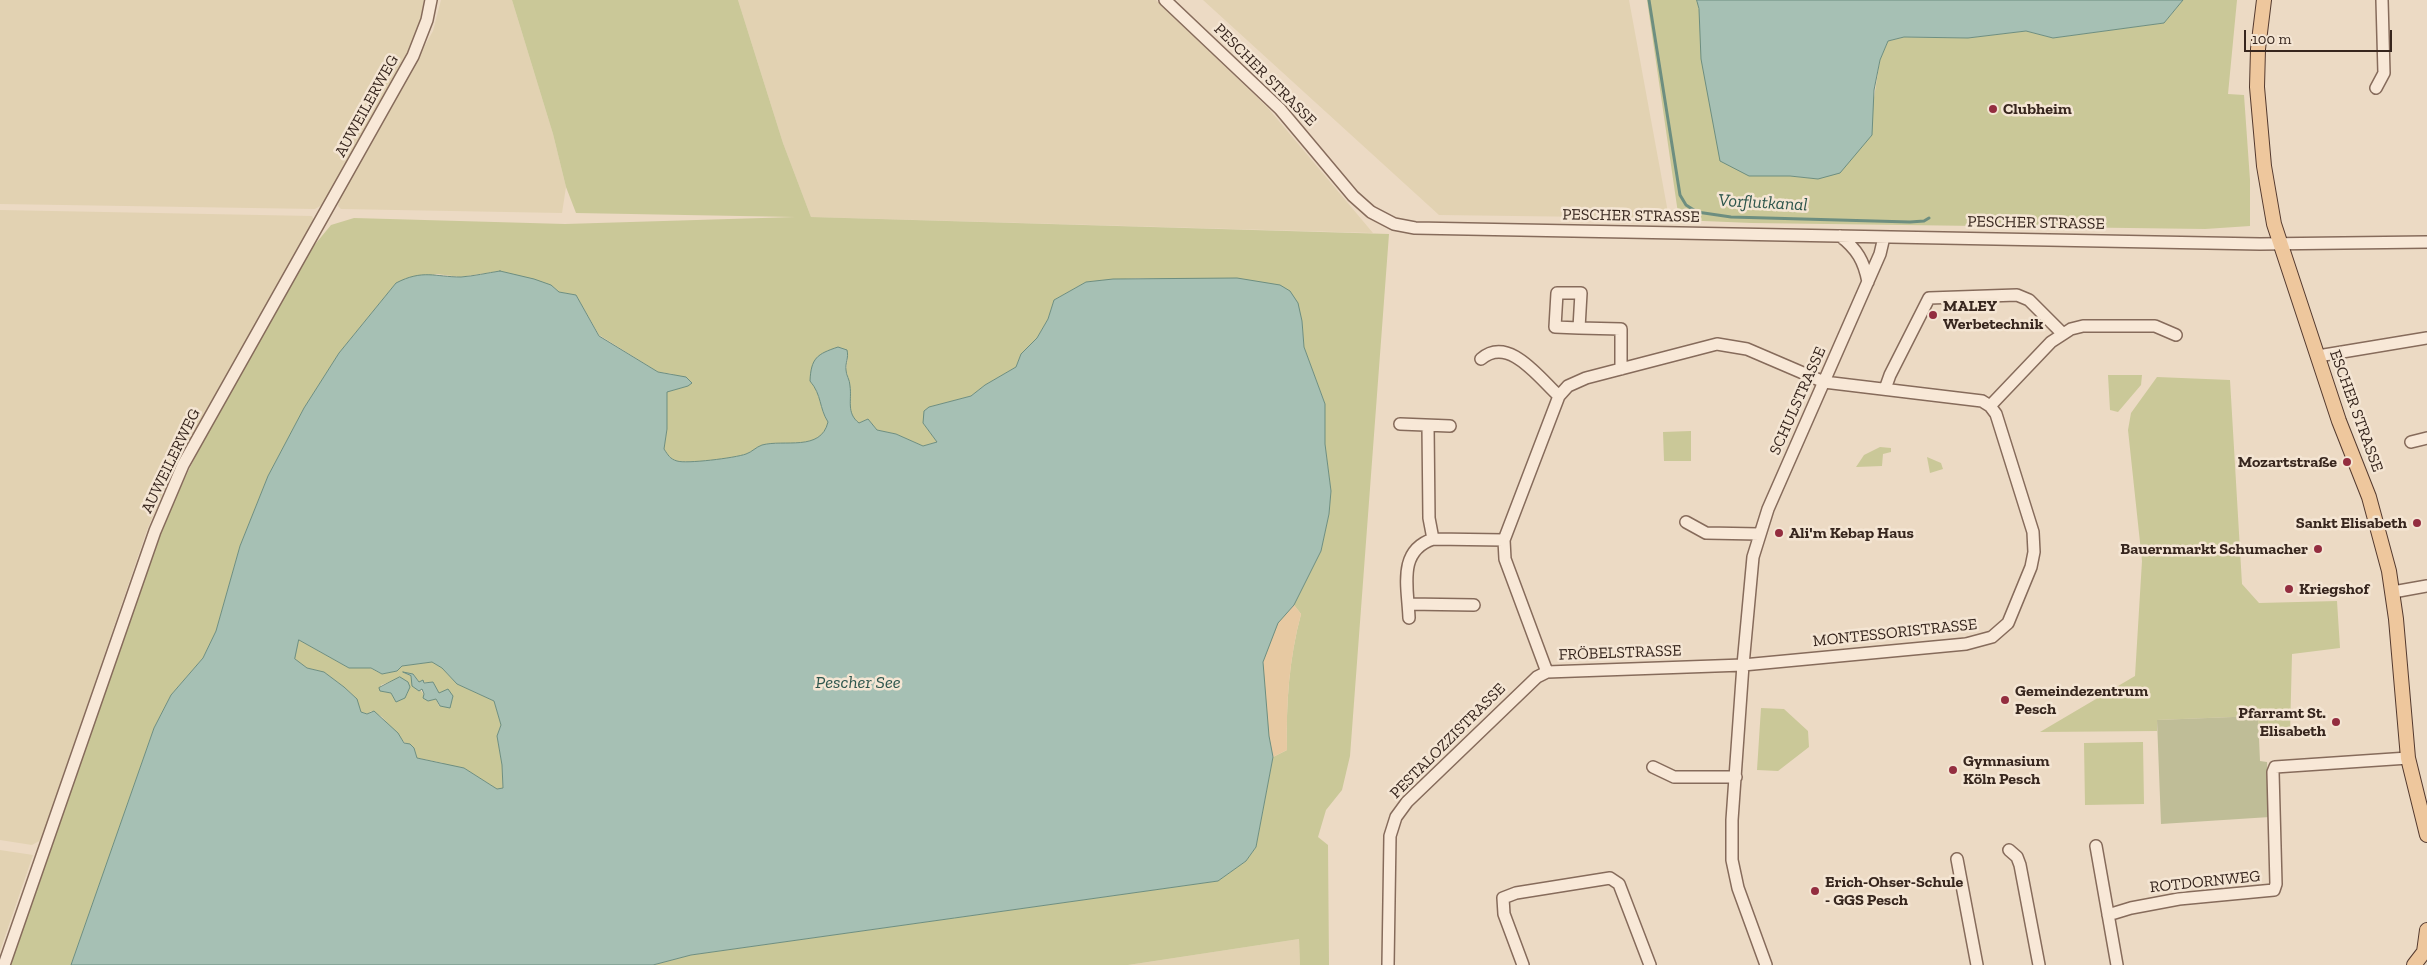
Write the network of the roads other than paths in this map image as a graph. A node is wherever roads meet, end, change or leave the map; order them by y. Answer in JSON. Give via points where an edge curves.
{"nodes":[{"id":1,"x":431,"y":0,"type":"edge"},
{"id":2,"x":1166,"y":0,"type":"edge"},
{"id":3,"x":2264,"y":0,"type":"edge"},
{"id":4,"x":2382,"y":0,"type":"edge"},
{"id":5,"x":2376,"y":88,"type":"dead end"},
{"id":6,"x":1840,"y":236,"type":"junction"},
{"id":7,"x":1884,"y":237,"type":"junction"},
{"id":8,"x":2427,"y":242,"type":"edge"},
{"id":9,"x":2279,"y":243,"type":"junction"},
{"id":10,"x":1868,"y":282,"type":"junction"},
{"id":11,"x":1580,"y":328,"type":"dead end"},
{"id":12,"x":2062,"y":334,"type":"junction"},
{"id":13,"x":2176,"y":335,"type":"dead end"},
{"id":14,"x":2427,"y":338,"type":"edge"},
{"id":15,"x":2318,"y":356,"type":"junction"},
{"id":16,"x":1481,"y":359,"type":"dead end"},
{"id":17,"x":1621,"y":369,"type":"junction"},
{"id":18,"x":1824,"y":382,"type":"junction"},
{"id":19,"x":1885,"y":389,"type":"junction"},
{"id":20,"x":1559,"y":396,"type":"junction"},
{"id":21,"x":1990,"y":406,"type":"junction"},
{"id":22,"x":1400,"y":424,"type":"dead end"},
{"id":23,"x":1428,"y":426,"type":"junction"},
{"id":24,"x":1450,"y":426,"type":"dead end"},
{"id":25,"x":2427,"y":438,"type":"edge"},
{"id":26,"x":2411,"y":442,"type":"dead end"},
{"id":27,"x":1686,"y":522,"type":"dead end"},
{"id":28,"x":1759,"y":534,"type":"junction"},
{"id":29,"x":1433,"y":539,"type":"junction"},
{"id":30,"x":1504,"y":540,"type":"junction"},
{"id":31,"x":2427,"y":586,"type":"edge"},
{"id":32,"x":2393,"y":592,"type":"junction"},
{"id":33,"x":1408,"y":604,"type":"junction"},
{"id":34,"x":1474,"y":605,"type":"dead end"},
{"id":35,"x":1409,"y":618,"type":"dead end"},
{"id":36,"x":1743,"y":665,"type":"junction"},
{"id":37,"x":1547,"y":672,"type":"junction"},
{"id":38,"x":2408,"y":758,"type":"junction"},
{"id":39,"x":1653,"y":767,"type":"dead end"},
{"id":40,"x":1736,"y":777,"type":"junction"},
{"id":41,"x":2427,"y":836,"type":"edge"},
{"id":42,"x":2096,"y":846,"type":"dead end"},
{"id":43,"x":2009,"y":850,"type":"dead end"},
{"id":44,"x":1957,"y":859,"type":"dead end"},
{"id":45,"x":2108,"y":915,"type":"junction"},
{"id":46,"x":2427,"y":930,"type":"edge"},
{"id":47,"x":2419,"y":963,"type":"edge"},
{"id":48,"x":4,"y":965,"type":"edge"},
{"id":49,"x":1388,"y":965,"type":"edge"},
{"id":50,"x":1523,"y":965,"type":"edge"},
{"id":51,"x":1650,"y":965,"type":"edge"},
{"id":52,"x":1766,"y":965,"type":"edge"},
{"id":53,"x":1977,"y":965,"type":"edge"},
{"id":54,"x":2039,"y":965,"type":"edge"},
{"id":55,"x":2117,"y":965,"type":"edge"}],
"edges":[{"from":1,"to":48,"type":"street","name":"AUWEILERWEG","via":[[413,56],[183,465],[155,531]]},
{"from":2,"to":6,"type":"street","name":"PESCHER STRASSE","via":[[1280,109],[1353,196],[1384,220],[1415,228]]},
{"from":3,"to":9,"type":"main road","name":"ESCHER STRASSE","via":[[2257,88],[2264,166]]},
{"from":4,"to":5,"type":"street","via":[[2384,73]]},
{"from":6,"to":7,"type":"street","name":"PESCHER STRASSE"},
{"from":6,"to":10,"type":"street","via":[[1855,248],[1865,266]]},
{"from":7,"to":9,"type":"street","name":"PESCHER STRASSE"},
{"from":7,"to":10,"type":"street","name":"SCHULSTRASSE","via":[[1883,249]]},
{"from":8,"to":9,"type":"street","name":"PESCHER STRASSE"},
{"from":9,"to":15,"type":"main road","name":"ESCHER STRASSE"},
{"from":10,"to":18,"type":"street","name":"SCHULSTRASSE"},
{"from":11,"to":17,"type":"street","via":[[1621,329]]},
{"from":12,"to":13,"type":"street","via":[[2083,326],[2156,326]]},
{"from":12,"to":19,"type":"street","via":[[2029,300],[2016,295],[1928,298]]},
{"from":12,"to":21,"type":"street"},
{"from":14,"to":15,"type":"street"},
{"from":15,"to":32,"type":"main road","name":"ESCHER STRASSE","via":[[2369,497]]},
{"from":16,"to":20,"type":"street","via":[[1488,353],[1500,351],[1511,354]]},
{"from":17,"to":18,"type":"street","via":[[1698,348],[1729,344]]},
{"from":17,"to":20,"type":"street","via":[[1586,378],[1568,386]]},
{"from":18,"to":19,"type":"street"},
{"from":18,"to":28,"type":"street","name":"SCHULSTRASSE"},
{"from":19,"to":21,"type":"street","via":[[1982,401]]},
{"from":20,"to":30,"type":"street","name":"FRÖBELSTRASSE"},
{"from":21,"to":36,"type":"street","name":"MONTESSORISTRASSE","via":[[1996,414],[2035,542],[2031,567],[2008,623],[2001,631],[1966,644]]},
{"from":22,"to":23,"type":"street"},
{"from":23,"to":24,"type":"street"},
{"from":23,"to":29,"type":"street","via":[[1429,518]]},
{"from":25,"to":26,"type":"street"},
{"from":27,"to":28,"type":"street","via":[[1706,533]]},
{"from":28,"to":36,"type":"street","name":"SCHULSTRASSE","via":[[1753,557]]},
{"from":29,"to":30,"type":"street"},
{"from":29,"to":33,"type":"street","via":[[1423,542],[1410,556],[1406,566]]},
{"from":30,"to":37,"type":"street","name":"FRÖBELSTRASSE","via":[[1505,559]]},
{"from":31,"to":32,"type":"street"},
{"from":32,"to":38,"type":"main road","name":"ESCHER STRASSE"},
{"from":33,"to":34,"type":"street"},
{"from":33,"to":35,"type":"street"},
{"from":36,"to":37,"type":"street","name":"FRÖBELSTRASSE"},
{"from":36,"to":40,"type":"street","name":"SCHULSTRASSE"},
{"from":37,"to":49,"type":"street","name":"PESTALOZZISTRASSE","via":[[1537,677],[1452,758],[1396,817],[1390,836]]},
{"from":38,"to":41,"type":"main road","name":"ESCHER STRASSE"},
{"from":38,"to":45,"type":"street","name":"ROTDORNWEG","via":[[2276,767],[2273,772],[2274,890],[2179,899]]},
{"from":39,"to":40,"type":"street","via":[[1674,777]]},
{"from":40,"to":52,"type":"street","name":"SCHULSTRASSE","via":[[1733,870]]},
{"from":42,"to":45,"type":"street"},
{"from":43,"to":54,"type":"street","via":[[2020,865]]},
{"from":44,"to":53,"type":"street"},
{"from":45,"to":55,"type":"street"},
{"from":46,"to":47,"type":"main road"},
{"from":50,"to":51,"type":"street","via":[[1504,914],[1503,898],[1516,893],[1610,878],[1619,884]]}]}
